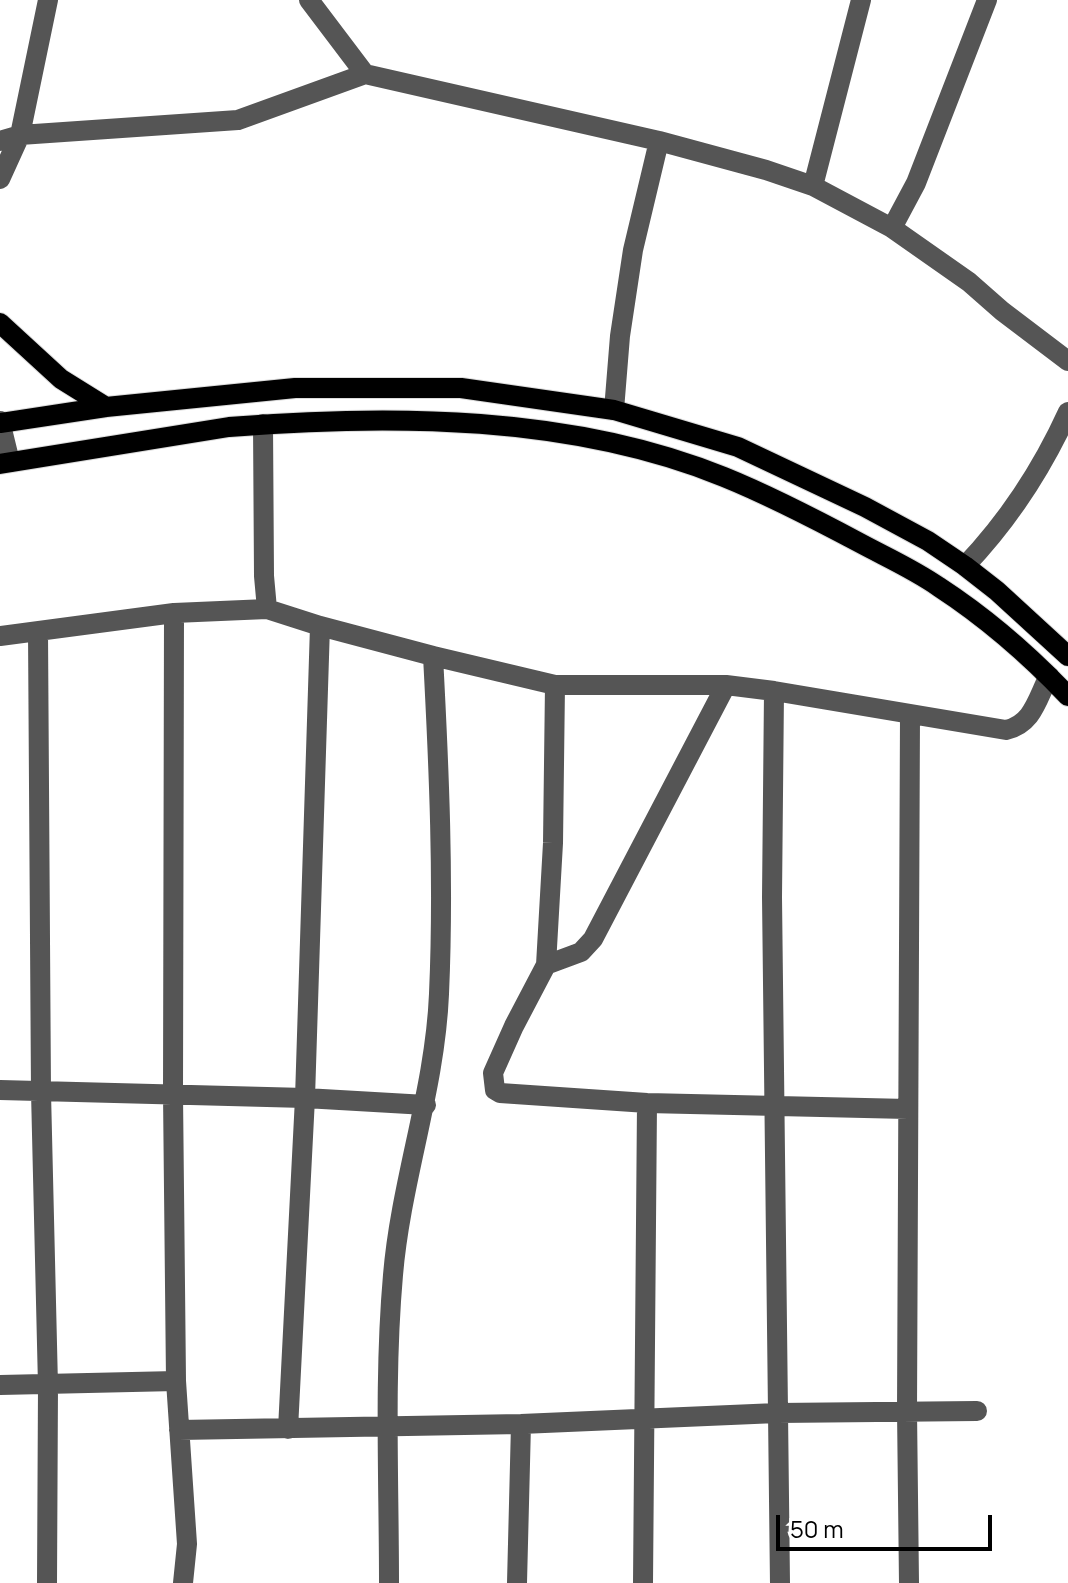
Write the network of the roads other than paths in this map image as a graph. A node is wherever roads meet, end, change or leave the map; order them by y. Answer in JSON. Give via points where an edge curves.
{"nodes":[{"id":1,"x":48,"y":0,"type":"edge"},
{"id":2,"x":309,"y":0,"type":"edge"},
{"id":3,"x":861,"y":0,"type":"edge"},
{"id":4,"x":987,"y":0,"type":"edge"},
{"id":5,"x":365,"y":74,"type":"junction"},
{"id":6,"x":10,"y":138,"type":"edge"},
{"id":7,"x":659,"y":141,"type":"junction"},
{"id":8,"x":0,"y":179,"type":"edge"},
{"id":9,"x":813,"y":186,"type":"junction"},
{"id":10,"x":892,"y":228,"type":"junction"},
{"id":11,"x":0,"y":323,"type":"edge"},
{"id":12,"x":1068,"y":361,"type":"edge"},
{"id":13,"x":106,"y":407,"type":"junction"},
{"id":14,"x":614,"y":410,"type":"junction"},
{"id":15,"x":1068,"y":412,"type":"edge"},
{"id":16,"x":0,"y":422,"type":"edge"},
{"id":17,"x":263,"y":424,"type":"junction"},
{"id":18,"x":5,"y":463,"type":"edge"},
{"id":19,"x":965,"y":566,"type":"junction"},
{"id":20,"x":267,"y":609,"type":"junction"},
{"id":21,"x":174,"y":613,"type":"junction"},
{"id":22,"x":320,"y":626,"type":"junction"},
{"id":23,"x":38,"y":632,"type":"junction"},
{"id":24,"x":0,"y":636,"type":"edge"},
{"id":25,"x":433,"y":656,"type":"junction"},
{"id":26,"x":1068,"y":656,"type":"edge"},
{"id":27,"x":1049,"y":676,"type":"junction"},
{"id":28,"x":555,"y":685,"type":"junction"},
{"id":29,"x":726,"y":685,"type":"junction"},
{"id":30,"x":774,"y":691,"type":"junction"},
{"id":31,"x":1068,"y":696,"type":"edge"},
{"id":32,"x":910,"y":715,"type":"junction"},
{"id":33,"x":546,"y":965,"type":"junction"},
{"id":34,"x":0,"y":1090,"type":"edge"},
{"id":35,"x":41,"y":1092,"type":"junction"},
{"id":36,"x":173,"y":1094,"type":"junction"},
{"id":37,"x":305,"y":1098,"type":"junction"},
{"id":38,"x":647,"y":1103,"type":"junction"},
{"id":39,"x":776,"y":1104,"type":"junction"},
{"id":40,"x":426,"y":1105,"type":"junction"},
{"id":41,"x":908,"y":1109,"type":"junction"},
{"id":42,"x":176,"y":1381,"type":"junction"},
{"id":43,"x":0,"y":1385,"type":"edge"},
{"id":44,"x":48,"y":1386,"type":"junction"},
{"id":45,"x":907,"y":1410,"type":"junction"},
{"id":46,"x":977,"y":1411,"type":"dead end"},
{"id":47,"x":777,"y":1413,"type":"junction"},
{"id":48,"x":646,"y":1417,"type":"junction"},
{"id":49,"x":521,"y":1424,"type":"junction"},
{"id":50,"x":388,"y":1427,"type":"junction"},
{"id":51,"x":288,"y":1429,"type":"junction"},
{"id":52,"x":179,"y":1430,"type":"junction"},
{"id":53,"x":47,"y":1583,"type":"edge"},
{"id":54,"x":183,"y":1583,"type":"edge"},
{"id":55,"x":389,"y":1583,"type":"edge"},
{"id":56,"x":517,"y":1583,"type":"edge"},
{"id":57,"x":643,"y":1583,"type":"edge"},
{"id":58,"x":780,"y":1583,"type":"edge"},
{"id":59,"x":909,"y":1583,"type":"edge"}],
"edges":[{"from":1,"to":6,"type":"street"},
{"from":2,"to":5,"type":"street"},
{"from":3,"to":9,"type":"street"},
{"from":4,"to":10,"type":"street","via":[[916,183]]},
{"from":5,"to":6,"type":"street","via":[[238,120]]},
{"from":5,"to":7,"type":"street"},
{"from":6,"to":8,"type":"street"},
{"from":7,"to":9,"type":"street"},
{"from":7,"to":14,"type":"street","via":[[633,250]]},
{"from":9,"to":10,"type":"street"},
{"from":10,"to":12,"type":"street"},
{"from":11,"to":13,"type":"main road","via":[[61,379]]},
{"from":13,"to":14,"type":"main road","via":[[295,388],[461,388]]},
{"from":13,"to":16,"type":"main road"},
{"from":14,"to":19,"type":"main road","via":[[738,447],[865,507]]},
{"from":15,"to":19,"type":"street","via":[[1028,487]]},
{"from":16,"to":18,"type":"street"},
{"from":17,"to":18,"type":"main road"},
{"from":17,"to":20,"type":"street"},
{"from":17,"to":27,"type":"main road","via":[[434,421],[588,438],[658,454],[794,508],[938,586]]},
{"from":19,"to":26,"type":"main road"},
{"from":20,"to":21,"type":"street"},
{"from":20,"to":22,"type":"street"},
{"from":21,"to":23,"type":"street"},
{"from":21,"to":36,"type":"street"},
{"from":22,"to":25,"type":"street"},
{"from":22,"to":37,"type":"street"},
{"from":23,"to":24,"type":"street"},
{"from":23,"to":35,"type":"street"},
{"from":25,"to":28,"type":"street"},
{"from":25,"to":40,"type":"street","via":[[439,995]]},
{"from":27,"to":31,"type":"main road"},
{"from":27,"to":32,"type":"street","via":[[1026,722],[1018,727],[992,729]]},
{"from":28,"to":29,"type":"street"},
{"from":28,"to":33,"type":"street"},
{"from":29,"to":30,"type":"street"},
{"from":29,"to":33,"type":"street","via":[[593,939],[581,952]]},
{"from":30,"to":32,"type":"street"},
{"from":30,"to":39,"type":"street"},
{"from":32,"to":41,"type":"street"},
{"from":33,"to":38,"type":"street","via":[[493,1073],[495,1090]]},
{"from":34,"to":35,"type":"street"},
{"from":35,"to":36,"type":"street"},
{"from":35,"to":44,"type":"street"},
{"from":36,"to":37,"type":"street"},
{"from":36,"to":42,"type":"street"},
{"from":37,"to":40,"type":"street"},
{"from":37,"to":51,"type":"street"},
{"from":38,"to":39,"type":"street"},
{"from":38,"to":48,"type":"street"},
{"from":39,"to":41,"type":"street"},
{"from":39,"to":47,"type":"street"},
{"from":40,"to":50,"type":"street","via":[[393,1275]]},
{"from":41,"to":45,"type":"street"},
{"from":42,"to":44,"type":"street"},
{"from":42,"to":52,"type":"street"},
{"from":43,"to":44,"type":"street"},
{"from":44,"to":53,"type":"street"},
{"from":45,"to":46,"type":"street"},
{"from":45,"to":47,"type":"street"},
{"from":45,"to":59,"type":"street"},
{"from":47,"to":48,"type":"street"},
{"from":47,"to":58,"type":"street"},
{"from":48,"to":49,"type":"street"},
{"from":48,"to":57,"type":"street"},
{"from":49,"to":50,"type":"street"},
{"from":49,"to":56,"type":"street"},
{"from":50,"to":51,"type":"street"},
{"from":50,"to":55,"type":"street"},
{"from":51,"to":52,"type":"street"},
{"from":52,"to":54,"type":"street","via":[[186,1492]]}]}
